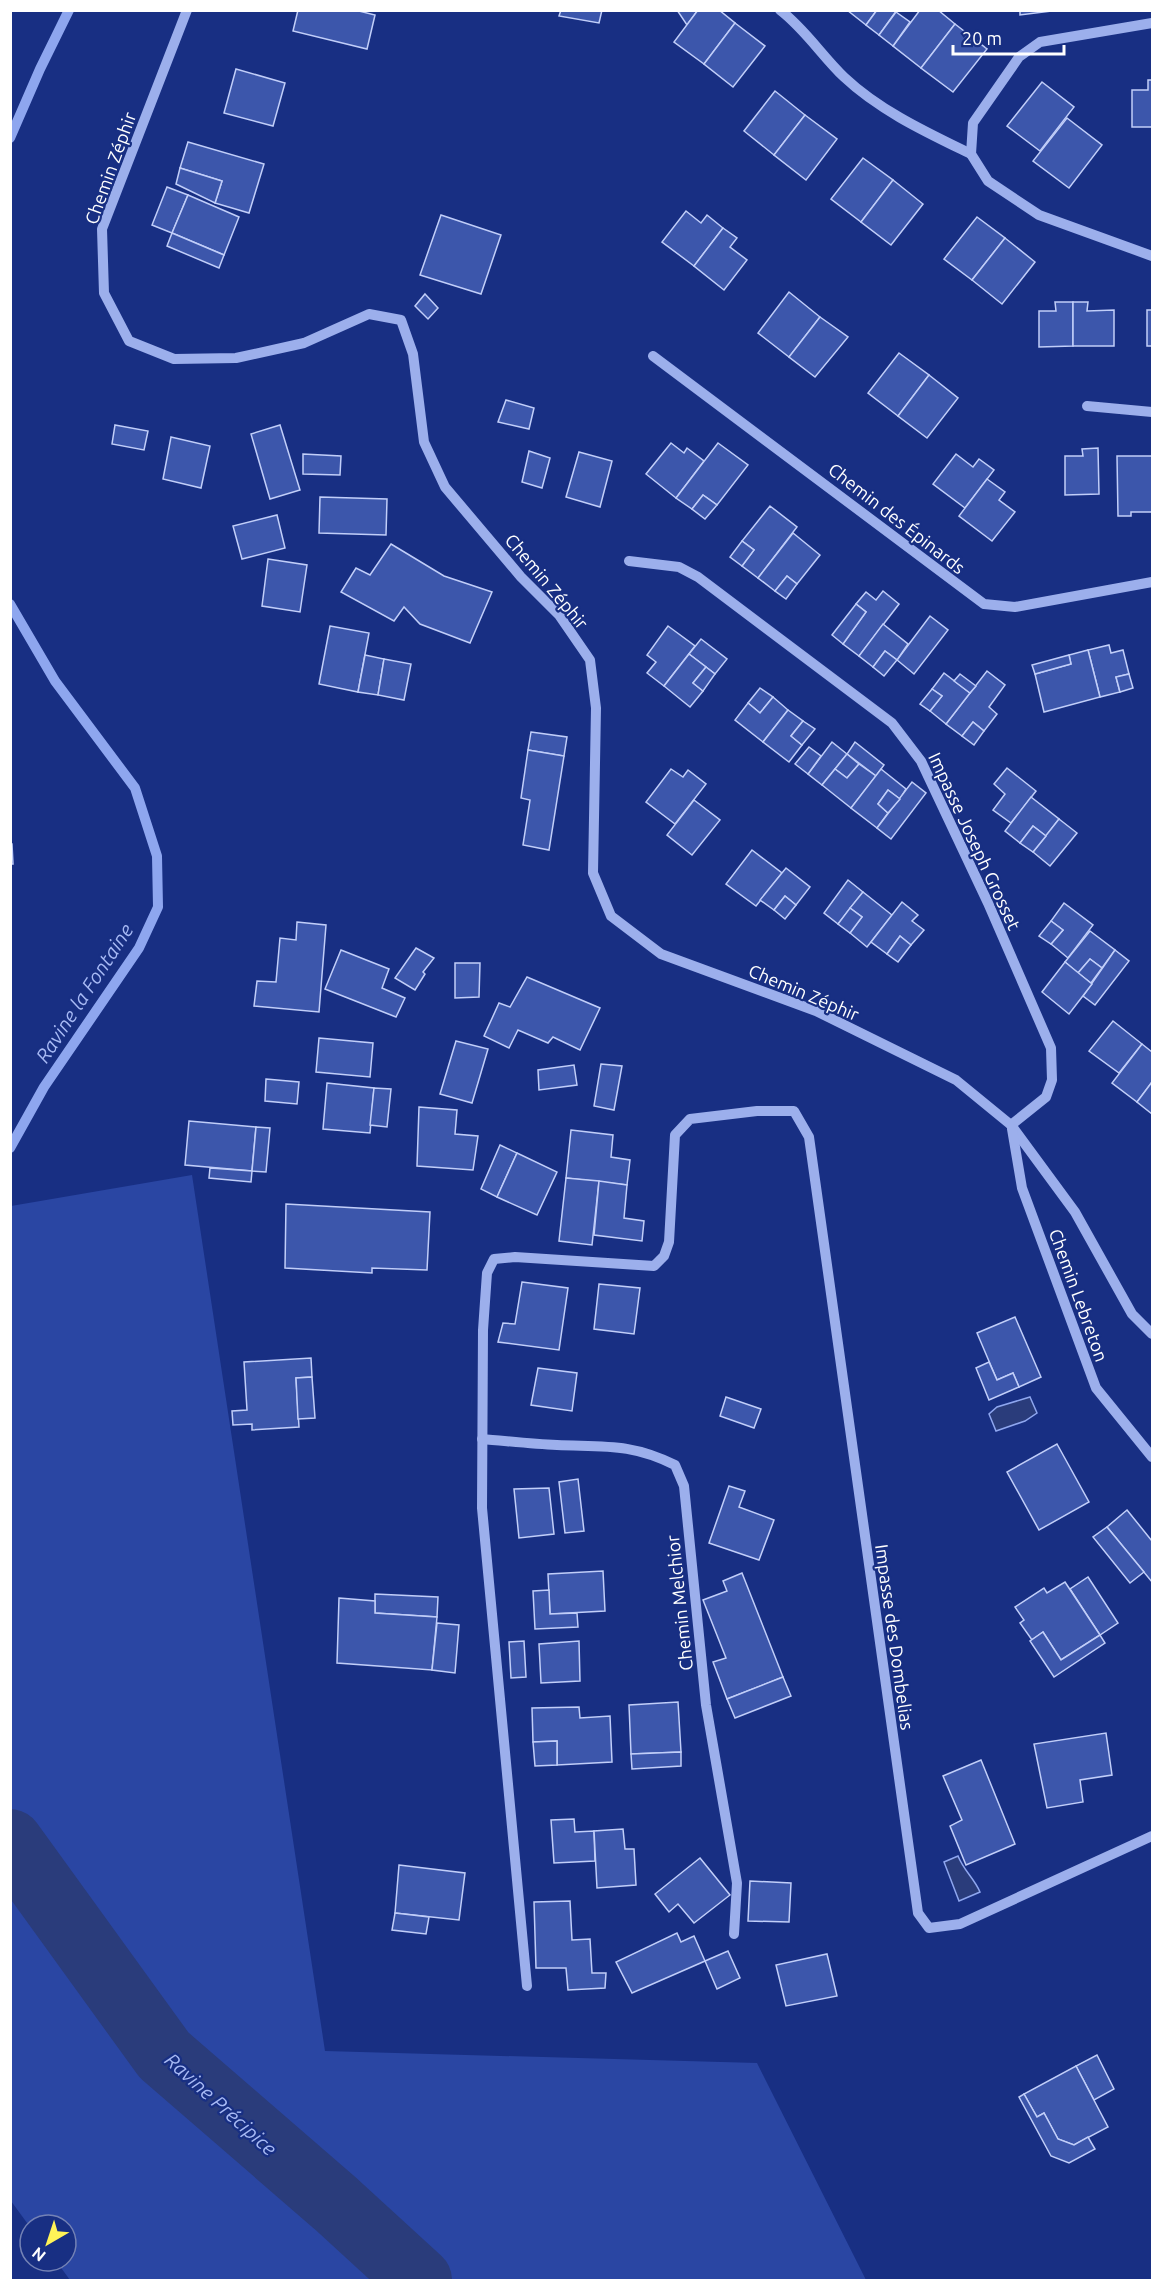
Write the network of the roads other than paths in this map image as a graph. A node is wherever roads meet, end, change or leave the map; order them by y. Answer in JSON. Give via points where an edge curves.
{"nodes":[{"id":1,"x":187,"y":10,"type":"edge"},
{"id":2,"x":780,"y":10,"type":"edge"},
{"id":3,"x":1152,"y":23,"type":"edge"},
{"id":4,"x":972,"y":154,"type":"junction"},
{"id":5,"x":1152,"y":256,"type":"edge"},
{"id":6,"x":653,"y":356,"type":"dead end"},
{"id":7,"x":1087,"y":406,"type":"dead end"},
{"id":8,"x":1152,"y":412,"type":"edge"},
{"id":9,"x":629,"y":561,"type":"dead end"},
{"id":10,"x":1152,"y":582,"type":"edge"},
{"id":11,"x":1011,"y":1125,"type":"junction"},
{"id":12,"x":1152,"y":1334,"type":"edge"},
{"id":13,"x":483,"y":1439,"type":"junction"},
{"id":14,"x":1152,"y":1457,"type":"edge"},
{"id":15,"x":1152,"y":1836,"type":"edge"},
{"id":16,"x":734,"y":1934,"type":"dead end"},
{"id":17,"x":527,"y":1986,"type":"dead end"}],
"edges":[{"from":1,"to":11,"type":"street","name":"Chemin Zéphir","via":[[102,229],[104,293],[129,341],[174,359],[236,358],[304,343],[369,314],[402,320],[413,354],[424,442],[445,487],[559,615],[590,660],[596,708],[593,873],[610,916],[661,954],[816,1011],[956,1080]]},
{"from":2,"to":4,"type":"street","via":[[845,78],[890,111]]},
{"from":3,"to":4,"type":"street","via":[[1040,42],[1019,57],[974,123]]},
{"from":4,"to":5,"type":"street","via":[[988,182],[1039,215]]},
{"from":6,"to":10,"type":"street","name":"Chemin des Épinards","via":[[984,604],[1015,607]]},
{"from":7,"to":8,"type":"street"},
{"from":9,"to":11,"type":"street","name":"Impasse Joseph Grosset","via":[[679,567],[698,577],[892,723],[921,761],[1051,1048],[1052,1080],[1046,1097]]},
{"from":11,"to":12,"type":"street","name":"Chemin Zéphir","via":[[1075,1212],[1132,1314]]},
{"from":11,"to":14,"type":"street","name":"Chemin Lebreton","via":[[1022,1188],[1096,1388]]},
{"from":13,"to":15,"type":"street","name":"Impasse des Dombelias","via":[[486,1284],[494,1259],[654,1266],[664,1256],[669,1242],[675,1136],[690,1119],[794,1111],[809,1137],[918,1913],[929,1928],[960,1924]]},
{"from":13,"to":16,"type":"street","name":"Chemin Melchior","via":[[625,1447],[652,1453],[675,1465],[684,1486],[706,1705],[737,1883]]},
{"from":13,"to":17,"type":"street","via":[[482,1508]]}]}
